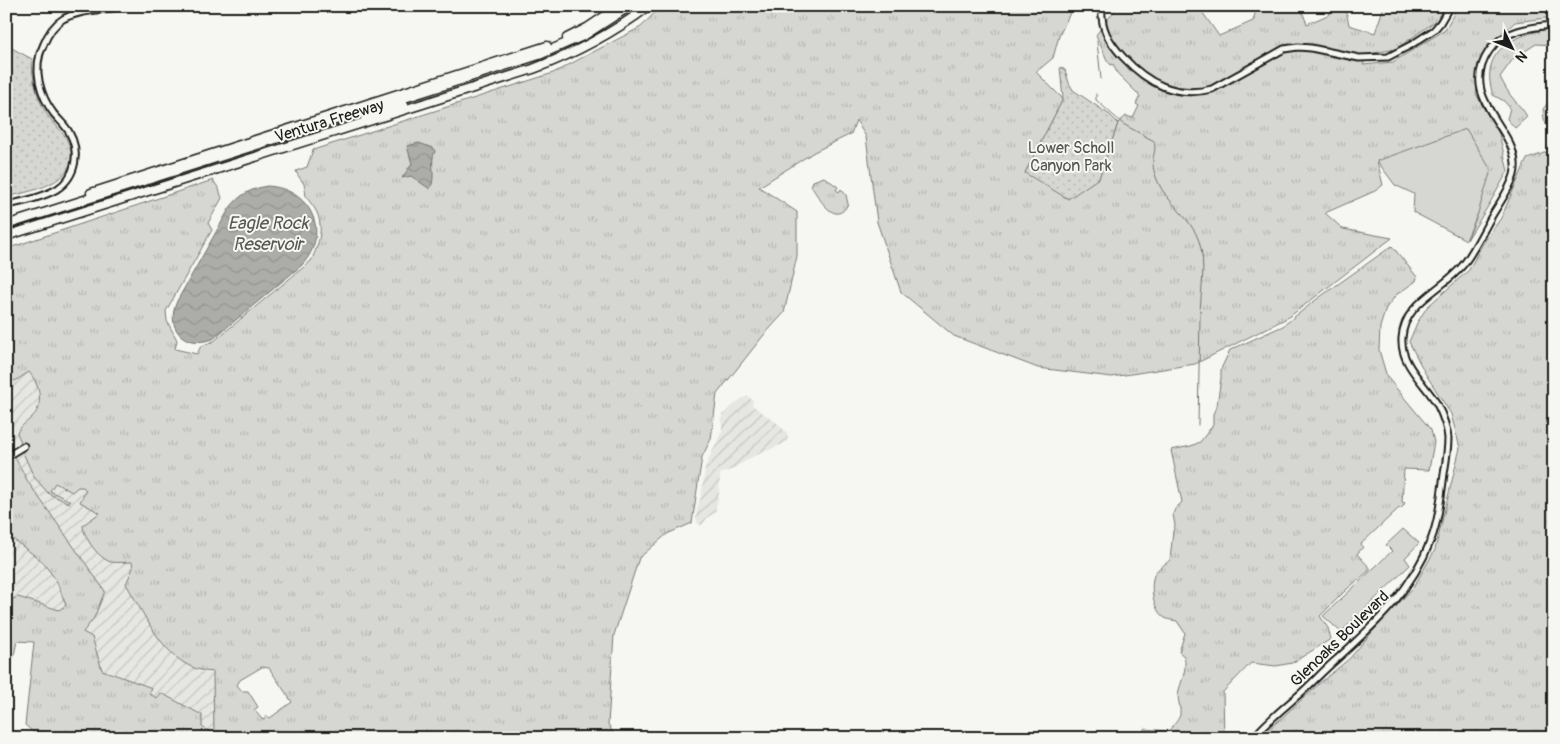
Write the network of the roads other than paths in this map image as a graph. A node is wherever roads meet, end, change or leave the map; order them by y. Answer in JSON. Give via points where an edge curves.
{"nodes":[{"id":1,"x":123,"y":6,"type":"edge"},
{"id":2,"x":620,"y":6,"type":"edge"},
{"id":3,"x":630,"y":6,"type":"edge"},
{"id":4,"x":642,"y":6,"type":"edge"},
{"id":5,"x":649,"y":6,"type":"edge"},
{"id":6,"x":1102,"y":6,"type":"edge"},
{"id":7,"x":1450,"y":6,"type":"edge"},
{"id":8,"x":1554,"y":25,"type":"edge"},
{"id":9,"x":365,"y":108,"type":"junction"},
{"id":10,"x":379,"y":116,"type":"junction"},
{"id":11,"x":337,"y":123,"type":"junction"},
{"id":12,"x":300,"y":135,"type":"junction"},
{"id":13,"x":255,"y":143,"type":"junction"},
{"id":14,"x":270,"y":151,"type":"junction"},
{"id":15,"x":6,"y":205,"type":"edge"},
{"id":16,"x":6,"y":220,"type":"edge"},
{"id":17,"x":6,"y":225,"type":"edge"},
{"id":18,"x":6,"y":232,"type":"edge"},
{"id":19,"x":6,"y":236,"type":"edge"},
{"id":20,"x":24,"y":446,"type":"dead end"},
{"id":21,"x":6,"y":457,"type":"edge"},
{"id":22,"x":1252,"y":738,"type":"edge"}],
"edges":[{"from":1,"to":15,"type":"street","via":[[65,18],[47,37],[38,62],[40,87],[48,105],[69,131],[75,145],[75,163],[59,188]]},
{"from":2,"to":9,"type":"highway","name":"Ventura Freeway","via":[[553,45]]},
{"from":3,"to":9,"type":"highway","via":[[562,46]]},
{"from":4,"to":10,"type":"highway","via":[[596,36],[555,56]]},
{"from":5,"to":10,"type":"highway","name":"Ventura Freeway","via":[[604,37],[560,59]]},
{"from":6,"to":7,"type":"street","via":[[1106,36],[1141,74],[1164,87],[1201,92],[1284,49],[1311,48],[1359,58],[1388,57],[1434,30]]},
{"from":8,"to":22,"type":"street","name":"Glenoaks Boulevard","via":[[1514,33],[1498,41],[1485,57],[1480,74],[1482,92],[1488,110],[1510,142],[1514,158],[1513,176],[1467,260],[1414,308],[1404,326],[1403,353],[1438,406],[1448,438],[1440,505],[1432,538],[1411,579],[1389,609]]},
{"from":9,"to":11,"type":"highway","name":"Ventura Freeway"},
{"from":10,"to":11,"type":"highway","name":"Ventura Freeway"},
{"from":11,"to":12,"type":"highway","name":"Ventura Freeway"},
{"from":11,"to":12,"type":"highway","name":"Ventura Freeway"},
{"from":12,"to":13,"type":"highway","name":"Ventura Freeway"},
{"from":12,"to":14,"type":"highway","name":"Ventura Freeway"},
{"from":13,"to":16,"type":"highway","name":"Ventura Freeway"},
{"from":13,"to":17,"type":"highway"},
{"from":14,"to":18,"type":"highway"},
{"from":14,"to":19,"type":"highway","name":"Ventura Freeway"},
{"from":20,"to":21,"type":"street"}]}
